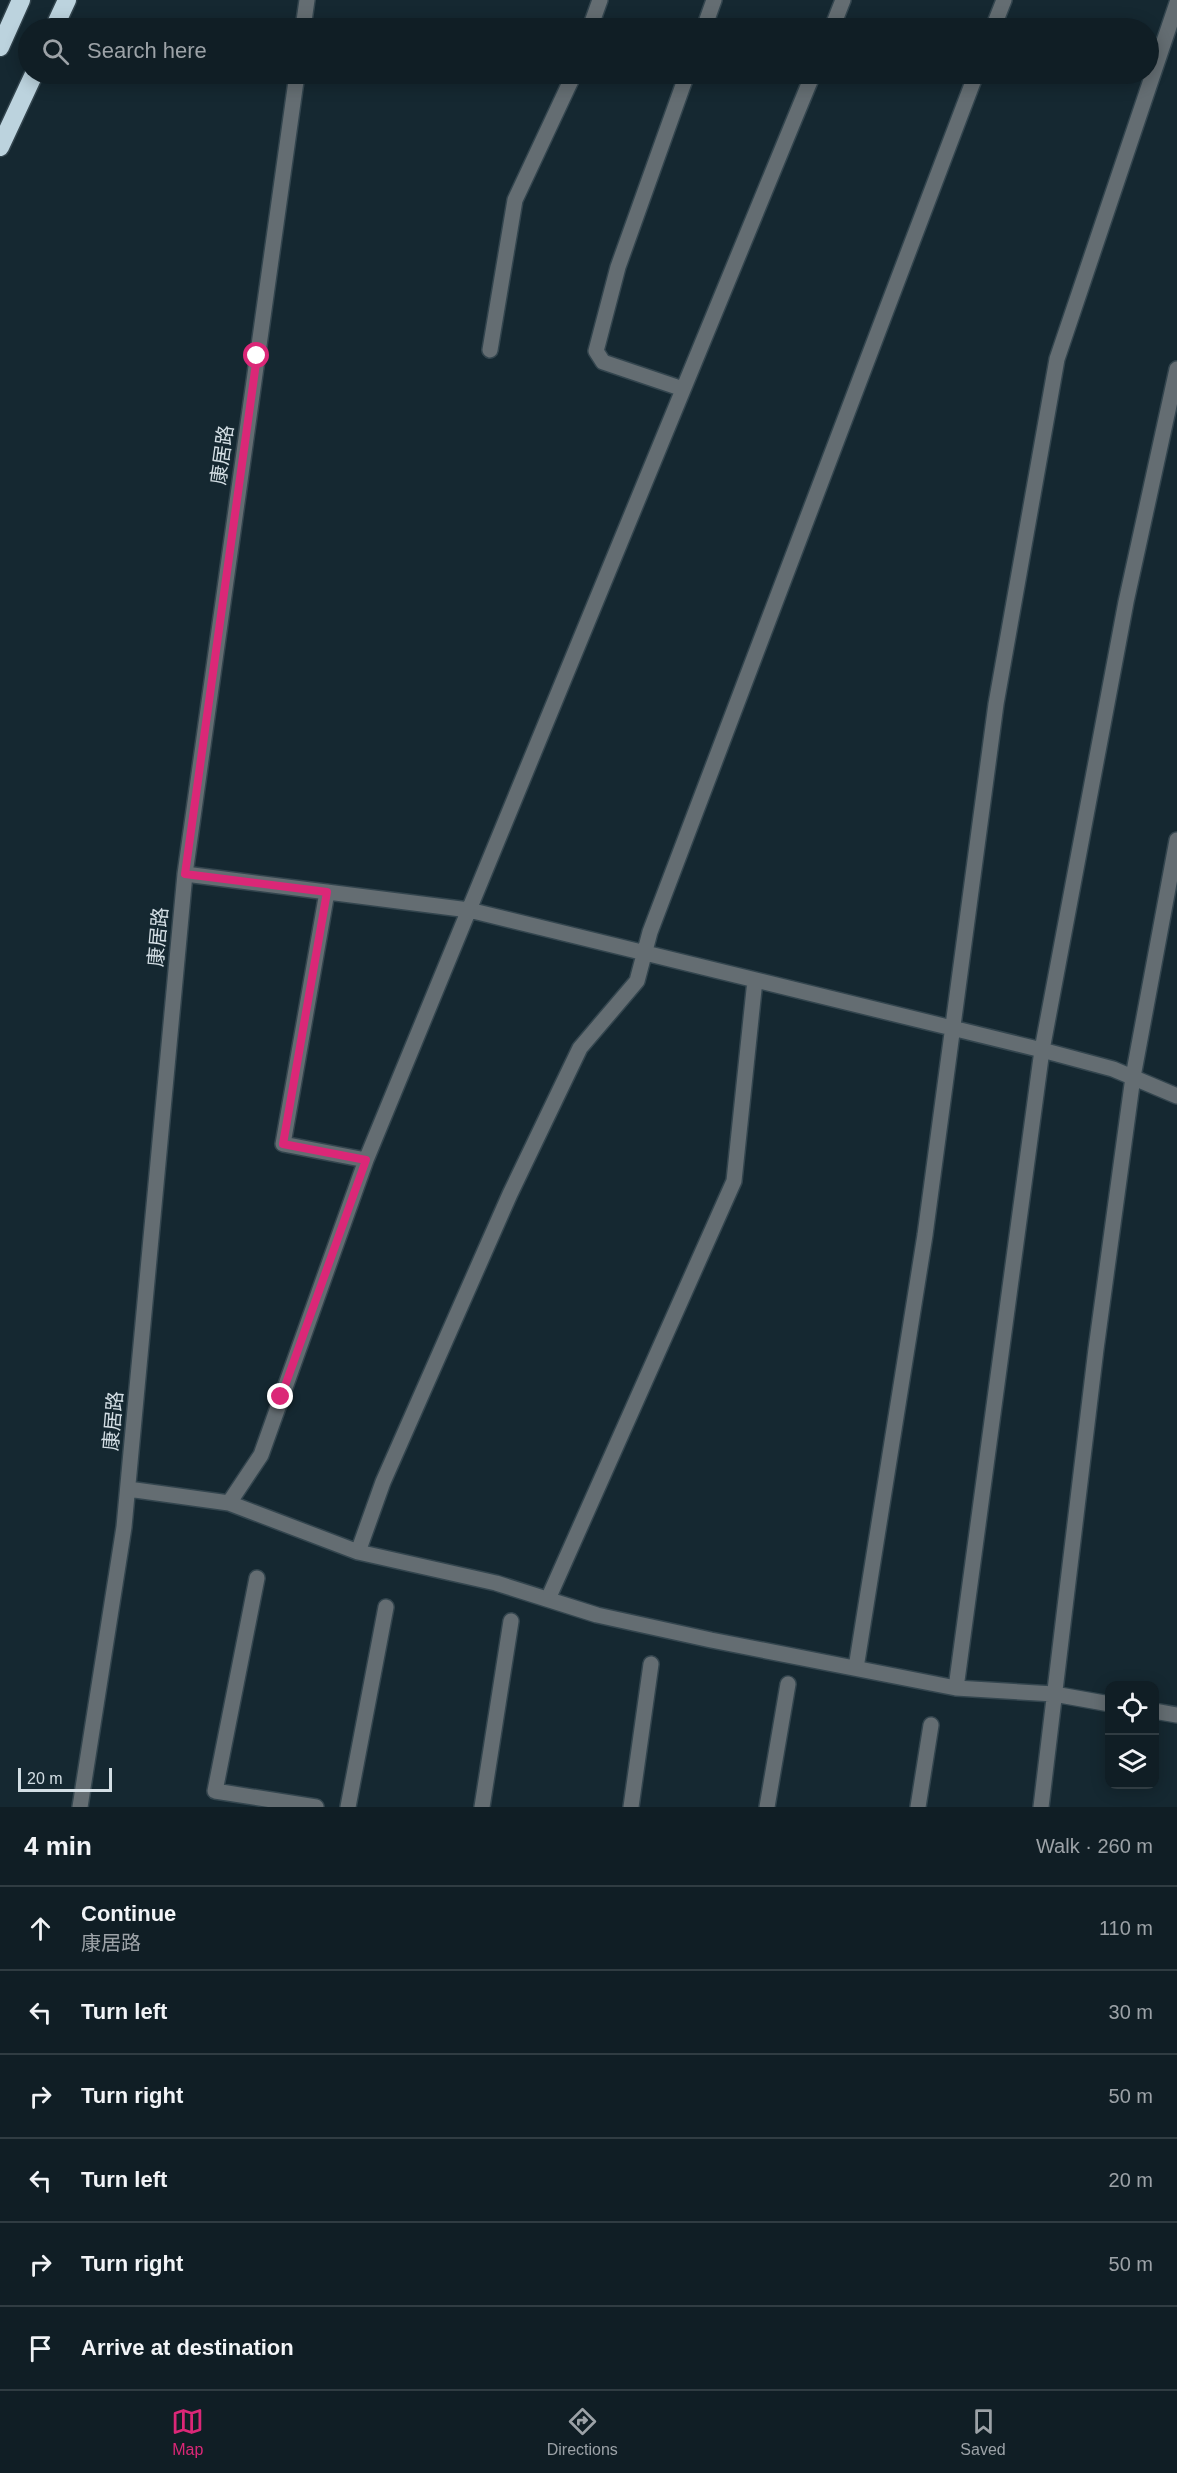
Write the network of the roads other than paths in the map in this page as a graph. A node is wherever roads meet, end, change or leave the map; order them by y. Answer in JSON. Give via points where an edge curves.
{"nodes":[{"id":1,"x":21,"y":0,"type":"edge"},
{"id":2,"x":67,"y":0,"type":"edge"},
{"id":3,"x":307,"y":0,"type":"edge"},
{"id":4,"x":600,"y":0,"type":"edge"},
{"id":5,"x":714,"y":0,"type":"edge"},
{"id":6,"x":843,"y":0,"type":"edge"},
{"id":7,"x":1004,"y":0,"type":"edge"},
{"id":8,"x":1177,"y":3,"type":"edge"},
{"id":9,"x":59,"y":18,"type":"edge"},
{"id":10,"x":304,"y":18,"type":"edge"},
{"id":11,"x":594,"y":18,"type":"edge"},
{"id":12,"x":708,"y":18,"type":"edge"},
{"id":13,"x":836,"y":18,"type":"edge"},
{"id":14,"x":997,"y":18,"type":"edge"},
{"id":15,"x":0,"y":47,"type":"edge"},
{"id":16,"x":1159,"y":56,"type":"edge"},
{"id":17,"x":29,"y":84,"type":"edge"},
{"id":18,"x":296,"y":84,"type":"edge"},
{"id":19,"x":569,"y":84,"type":"edge"},
{"id":20,"x":683,"y":84,"type":"edge"},
{"id":21,"x":809,"y":84,"type":"edge"},
{"id":22,"x":972,"y":84,"type":"edge"},
{"id":23,"x":1150,"y":84,"type":"edge"},
{"id":24,"x":0,"y":147,"type":"edge"},
{"id":25,"x":490,"y":350,"type":"dead end"},
{"id":26,"x":1177,"y":369,"type":"edge"},
{"id":27,"x":683,"y":389,"type":"junction"},
{"id":28,"x":1177,"y":840,"type":"edge"},
{"id":29,"x":185,"y":874,"type":"junction"},
{"id":30,"x":327,"y":892,"type":"junction"},
{"id":31,"x":469,"y":910,"type":"junction"},
{"id":32,"x":644,"y":954,"type":"junction"},
{"id":33,"x":755,"y":980,"type":"junction"},
{"id":34,"x":952,"y":1027,"type":"junction"},
{"id":35,"x":1042,"y":1050,"type":"junction"},
{"id":36,"x":1133,"y":1077,"type":"junction"},
{"id":37,"x":1177,"y":1095,"type":"edge"},
{"id":38,"x":366,"y":1160,"type":"junction"},
{"id":39,"x":128,"y":1489,"type":"junction"},
{"id":40,"x":230,"y":1503,"type":"junction"},
{"id":41,"x":358,"y":1552,"type":"junction"},
{"id":42,"x":257,"y":1578,"type":"dead end"},
{"id":43,"x":548,"y":1599,"type":"junction"},
{"id":44,"x":386,"y":1606,"type":"dead end"},
{"id":45,"x":511,"y":1621,"type":"dead end"},
{"id":46,"x":651,"y":1664,"type":"dead end"},
{"id":47,"x":856,"y":1668,"type":"junction"},
{"id":48,"x":788,"y":1684,"type":"dead end"},
{"id":49,"x":956,"y":1688,"type":"junction"},
{"id":50,"x":1054,"y":1694,"type":"junction"},
{"id":51,"x":1105,"y":1703,"type":"edge"},
{"id":52,"x":1159,"y":1712,"type":"edge"},
{"id":53,"x":1177,"y":1715,"type":"edge"},
{"id":54,"x":931,"y":1725,"type":"dead end"},
{"id":55,"x":80,"y":1807,"type":"edge"},
{"id":56,"x":316,"y":1807,"type":"edge"},
{"id":57,"x":348,"y":1807,"type":"edge"},
{"id":58,"x":482,"y":1807,"type":"edge"},
{"id":59,"x":631,"y":1807,"type":"edge"},
{"id":60,"x":767,"y":1807,"type":"edge"},
{"id":61,"x":918,"y":1807,"type":"edge"},
{"id":62,"x":1041,"y":1807,"type":"edge"}],
"edges":[{"from":1,"to":15,"type":"highway"},
{"from":2,"to":9,"type":"highway"},
{"from":3,"to":10,"type":"street"},
{"from":4,"to":11,"type":"street"},
{"from":5,"to":12,"type":"street"},
{"from":6,"to":13,"type":"street"},
{"from":7,"to":14,"type":"street"},
{"from":8,"to":16,"type":"street"},
{"from":17,"to":24,"type":"highway"},
{"from":18,"to":29,"type":"street","name":"康居路"},
{"from":19,"to":25,"type":"street","via":[[515,200]]},
{"from":20,"to":27,"type":"street","via":[[618,267],[596,351],[603,362]]},
{"from":21,"to":27,"type":"street"},
{"from":22,"to":32,"type":"street"},
{"from":23,"to":34,"type":"street","via":[[1057,359],[996,704]]},
{"from":26,"to":35,"type":"street","via":[[1126,602]]},
{"from":27,"to":31,"type":"street"},
{"from":28,"to":36,"type":"street"},
{"from":29,"to":30,"type":"street"},
{"from":29,"to":39,"type":"street","name":"康居路"},
{"from":30,"to":31,"type":"street"},
{"from":30,"to":38,"type":"street","via":[[283,1144]]},
{"from":31,"to":32,"type":"street"},
{"from":31,"to":38,"type":"street"},
{"from":32,"to":33,"type":"street"},
{"from":32,"to":41,"type":"street","via":[[638,981],[580,1048],[510,1194],[383,1482]]},
{"from":33,"to":34,"type":"street"},
{"from":33,"to":43,"type":"street","via":[[734,1181]]},
{"from":34,"to":35,"type":"street"},
{"from":34,"to":47,"type":"street","via":[[924,1235]]},
{"from":35,"to":36,"type":"street"},
{"from":35,"to":49,"type":"street"},
{"from":36,"to":37,"type":"street"},
{"from":36,"to":50,"type":"street"},
{"from":38,"to":40,"type":"street","via":[[261,1455]]},
{"from":39,"to":40,"type":"street"},
{"from":39,"to":55,"type":"street","name":"康居路"},
{"from":40,"to":41,"type":"street"},
{"from":41,"to":43,"type":"street","via":[[496,1583]]},
{"from":42,"to":56,"type":"street","via":[[215,1791]]},
{"from":43,"to":47,"type":"street","via":[[608,1617]]},
{"from":44,"to":57,"type":"street"},
{"from":45,"to":58,"type":"street"},
{"from":46,"to":59,"type":"street"},
{"from":47,"to":49,"type":"street"},
{"from":48,"to":60,"type":"street"},
{"from":49,"to":50,"type":"street"},
{"from":50,"to":51,"type":"street"},
{"from":50,"to":62,"type":"street"},
{"from":52,"to":53,"type":"street"},
{"from":54,"to":61,"type":"street"}]}
